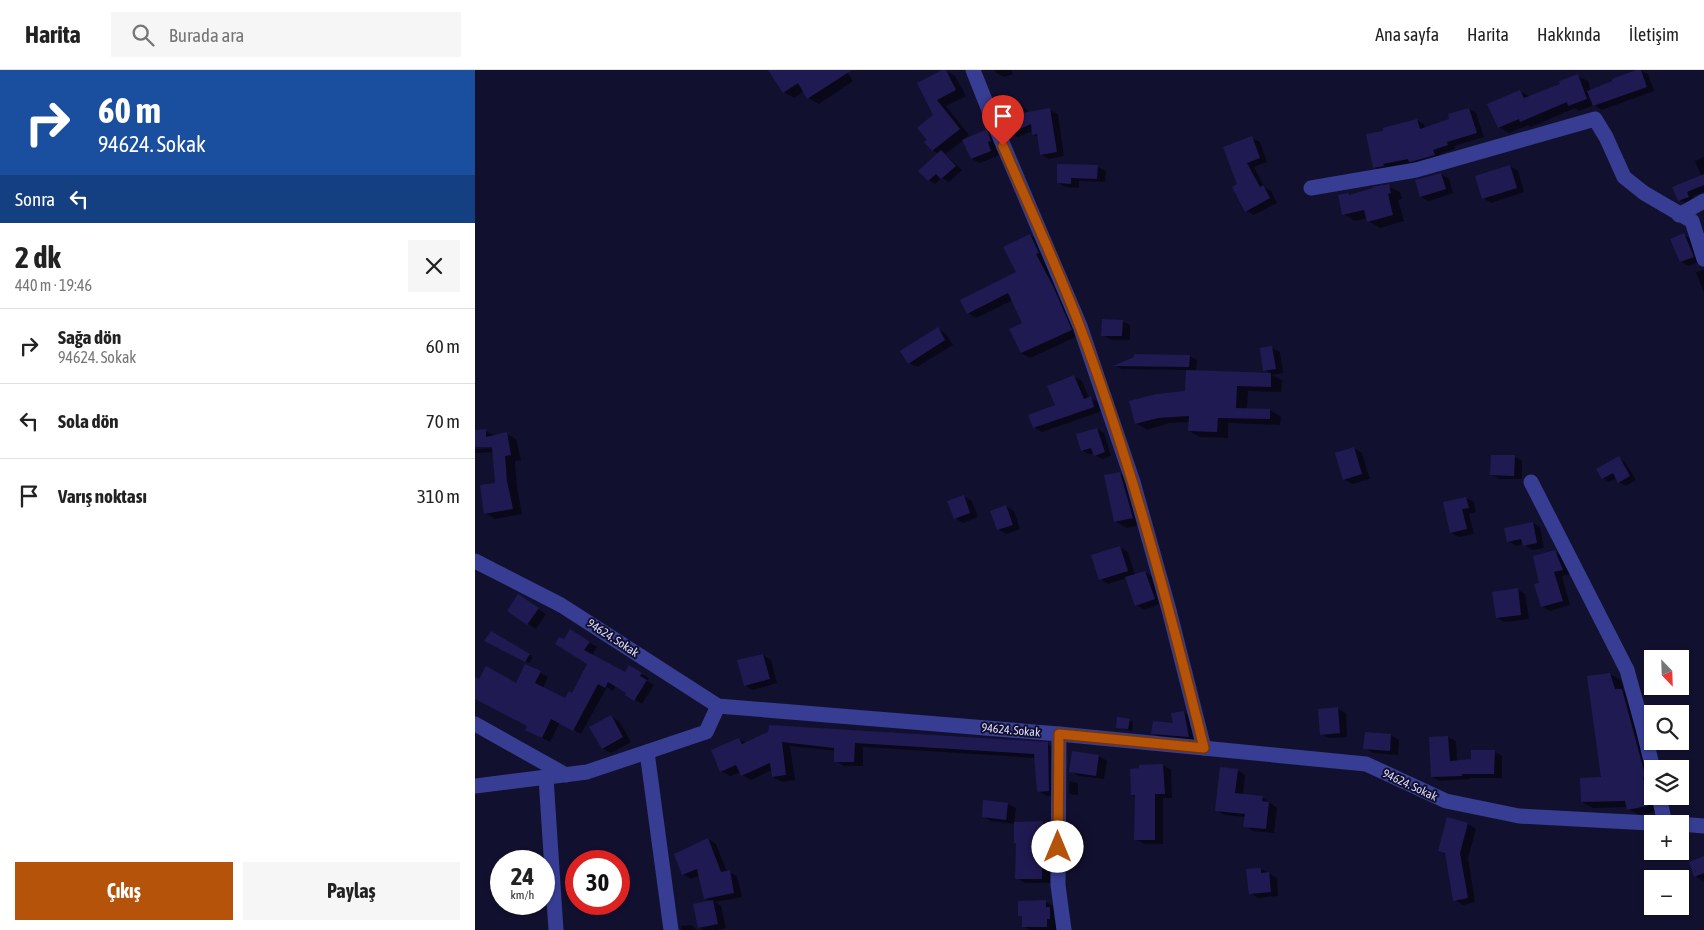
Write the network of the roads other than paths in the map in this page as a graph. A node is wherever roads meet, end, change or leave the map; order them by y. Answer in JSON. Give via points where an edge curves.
{"nodes":[{"id":1,"x":973,"y":70,"type":"edge"},
{"id":2,"x":1311,"y":188,"type":"dead end"},
{"id":3,"x":1704,"y":201,"type":"edge"},
{"id":4,"x":1679,"y":215,"type":"junction"},
{"id":5,"x":1704,"y":259,"type":"edge"},
{"id":6,"x":1531,"y":482,"type":"dead end"},
{"id":7,"x":475,"y":561,"type":"edge"},
{"id":8,"x":718,"y":706,"type":"junction"},
{"id":9,"x":475,"y":724,"type":"edge"},
{"id":10,"x":1059,"y":734,"type":"junction"},
{"id":11,"x":1204,"y":748,"type":"junction"},
{"id":12,"x":647,"y":752,"type":"junction"},
{"id":13,"x":1651,"y":760,"type":"edge"},
{"id":14,"x":566,"y":775,"type":"junction"},
{"id":15,"x":546,"y":778,"type":"junction"},
{"id":16,"x":475,"y":786,"type":"edge"},
{"id":17,"x":1644,"y":823,"type":"edge"},
{"id":18,"x":1689,"y":825,"type":"edge"},
{"id":19,"x":1704,"y":826,"type":"edge"},
{"id":20,"x":556,"y":930,"type":"edge"},
{"id":21,"x":671,"y":930,"type":"edge"},
{"id":22,"x":1064,"y":930,"type":"edge"}],
"edges":[{"from":1,"to":11,"type":"street","via":[[1080,326],[1133,482]]},
{"from":2,"to":4,"type":"street","via":[[1416,170],[1595,119],[1624,177],[1644,194]]},
{"from":3,"to":4,"type":"street"},
{"from":4,"to":5,"type":"street","via":[[1692,221]]},
{"from":6,"to":13,"type":"street","via":[[1627,670]]},
{"from":7,"to":8,"type":"street","name":"94624. Sokak","via":[[561,605]]},
{"from":8,"to":10,"type":"street","name":"94624. Sokak"},
{"from":8,"to":12,"type":"street","via":[[706,732]]},
{"from":9,"to":14,"type":"street"},
{"from":10,"to":11,"type":"street","name":"94624. Sokak"},
{"from":10,"to":22,"type":"street","via":[[1058,885]]},
{"from":11,"to":17,"type":"street","name":"94624. Sokak","via":[[1366,764],[1446,801],[1519,816]]},
{"from":12,"to":14,"type":"street","via":[[587,772]]},
{"from":12,"to":21,"type":"street"},
{"from":14,"to":15,"type":"street"},
{"from":15,"to":16,"type":"street"},
{"from":15,"to":20,"type":"street"},
{"from":18,"to":19,"type":"street"}]}
